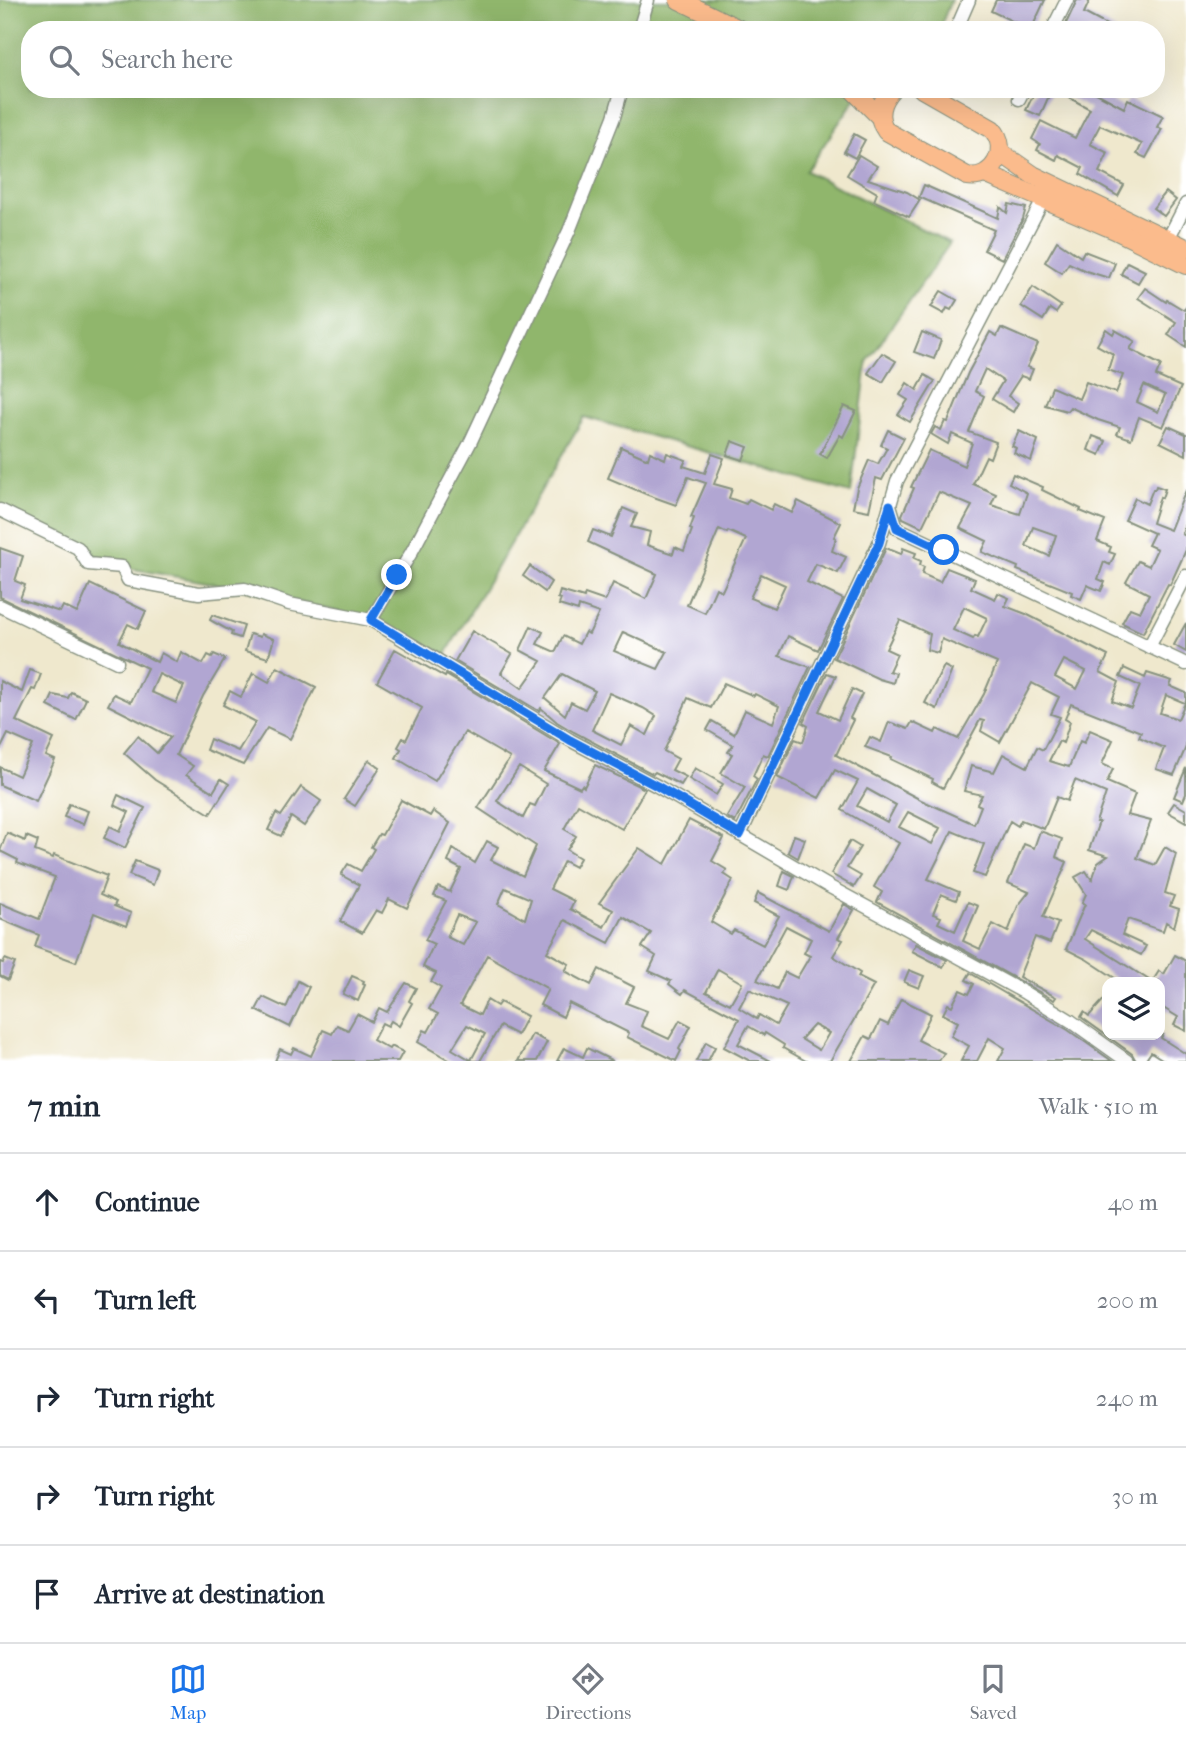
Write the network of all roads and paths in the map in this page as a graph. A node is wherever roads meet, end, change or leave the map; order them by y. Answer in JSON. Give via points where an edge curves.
{"nodes":[{"id":1,"x":648,"y":0,"type":"edge"},
{"id":2,"x":679,"y":0,"type":"edge"},
{"id":3,"x":969,"y":0,"type":"edge"},
{"id":4,"x":1067,"y":0,"type":"edge"},
{"id":5,"x":642,"y":21,"type":"edge"},
{"id":6,"x":722,"y":21,"type":"edge"},
{"id":7,"x":960,"y":21,"type":"edge"},
{"id":8,"x":1056,"y":21,"type":"edge"},
{"id":9,"x":619,"y":98,"type":"edge"},
{"id":10,"x":861,"y":98,"type":"edge"},
{"id":11,"x":886,"y":98,"type":"edge"},
{"id":12,"x":946,"y":98,"type":"edge"},
{"id":13,"x":880,"y":117,"type":"junction"},
{"id":14,"x":1000,"y":152,"type":"junction"},
{"id":15,"x":985,"y":174,"type":"junction"},
{"id":16,"x":1043,"y":200,"type":"junction"},
{"id":17,"x":1186,"y":204,"type":"edge"},
{"id":18,"x":1168,"y":239,"type":"junction"},
{"id":19,"x":1186,"y":247,"type":"edge"},
{"id":20,"x":1186,"y":265,"type":"edge"},
{"id":21,"x":890,"y":505,"type":"junction"},
{"id":22,"x":0,"y":510,"type":"edge"},
{"id":23,"x":1186,"y":576,"type":"edge"},
{"id":24,"x":0,"y":606,"type":"edge"},
{"id":25,"x":371,"y":620,"type":"junction"},
{"id":26,"x":1149,"y":647,"type":"junction"},
{"id":27,"x":117,"y":662,"type":"dead end"},
{"id":28,"x":1186,"y":664,"type":"edge"},
{"id":29,"x":740,"y":835,"type":"junction"},
{"id":30,"x":1127,"y":1061,"type":"edge"}],
"edges":[{"from":1,"to":5,"type":"street"},
{"from":2,"to":6,"type":"highway"},
{"from":3,"to":7,"type":"street"},
{"from":4,"to":8,"type":"street"},
{"from":9,"to":25,"type":"street","via":[[569,231],[470,443]]},
{"from":10,"to":13,"type":"highway"},
{"from":11,"to":13,"type":"highway"},
{"from":12,"to":14,"type":"highway","via":[[992,130]]},
{"from":13,"to":15,"type":"highway","via":[[886,131],[967,176]]},
{"from":14,"to":15,"type":"highway"},
{"from":14,"to":18,"type":"highway","via":[[1033,175]]},
{"from":15,"to":16,"type":"highway"},
{"from":16,"to":20,"type":"highway"},
{"from":16,"to":21,"type":"street","via":[[897,481]]},
{"from":17,"to":18,"type":"street"},
{"from":18,"to":19,"type":"highway"},
{"from":21,"to":26,"type":"street","via":[[897,528]]},
{"from":21,"to":29,"type":"street","via":[[879,543]]},
{"from":22,"to":25,"type":"street","via":[[78,548],[88,564],[122,567],[128,580],[199,593],[245,589],[289,604]]},
{"from":23,"to":26,"type":"street"},
{"from":24,"to":27,"type":"street"},
{"from":25,"to":29,"type":"street","via":[[570,740]]},
{"from":26,"to":28,"type":"street"},
{"from":29,"to":30,"type":"street","via":[[1026,993]]}]}
